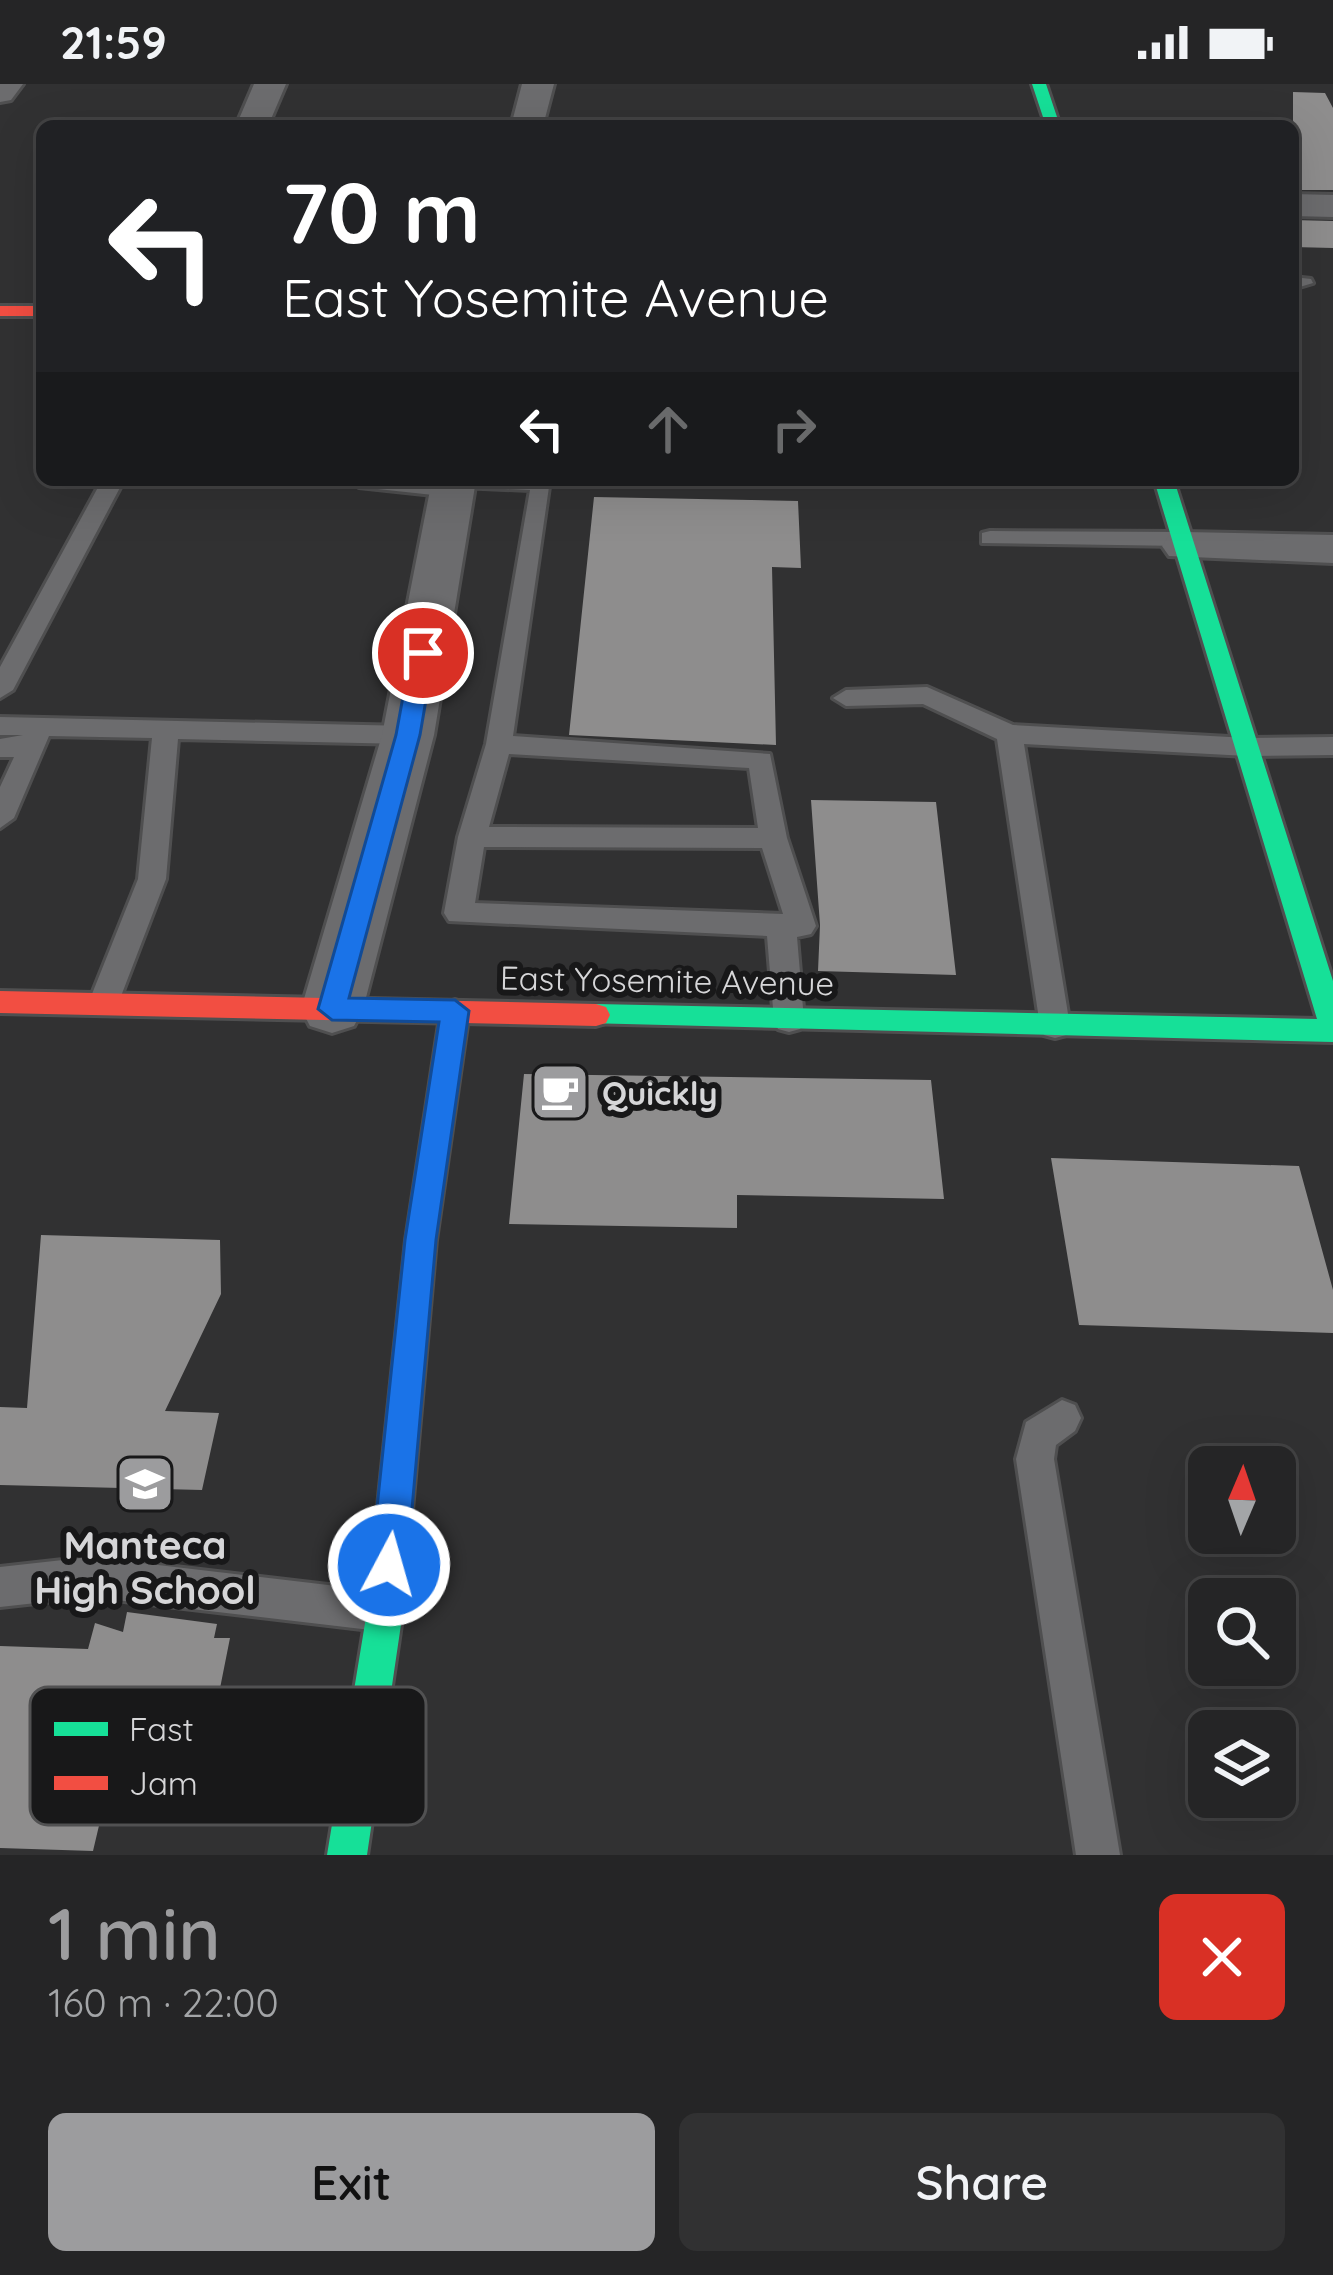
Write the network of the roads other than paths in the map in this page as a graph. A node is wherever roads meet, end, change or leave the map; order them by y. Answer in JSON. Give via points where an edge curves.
{"nodes":[{"id":1,"x":7,"y":84,"type":"edge"},
{"id":2,"x":270,"y":84,"type":"edge"},
{"id":3,"x":538,"y":84,"type":"edge"},
{"id":4,"x":1039,"y":84,"type":"edge"},
{"id":5,"x":0,"y":93,"type":"edge"},
{"id":6,"x":255,"y":120,"type":"edge"},
{"id":7,"x":529,"y":120,"type":"edge"},
{"id":8,"x":1051,"y":120,"type":"edge"},
{"id":9,"x":1299,"y":205,"type":"edge"},
{"id":10,"x":1333,"y":206,"type":"edge"},
{"id":11,"x":36,"y":311,"type":"edge"},
{"id":12,"x":1,"y":312,"type":"edge"},
{"id":13,"x":110,"y":486,"type":"edge"},
{"id":14,"x":453,"y":486,"type":"edge"},
{"id":15,"x":542,"y":486,"type":"edge"},
{"id":16,"x":1166,"y":486,"type":"edge"},
{"id":17,"x":990,"y":538,"type":"dead end"},
{"id":18,"x":1184,"y":543,"type":"junction"},
{"id":19,"x":1333,"y":549,"type":"edge"},
{"id":20,"x":0,"y":690,"type":"edge"},
{"id":21,"x":846,"y":698,"type":"dead end"},
{"id":22,"x":0,"y":726,"type":"edge"},
{"id":23,"x":166,"y":730,"type":"junction"},
{"id":24,"x":1009,"y":734,"type":"junction"},
{"id":25,"x":408,"y":735,"type":"junction"},
{"id":26,"x":35,"y":738,"type":"junction"},
{"id":27,"x":499,"y":744,"type":"junction"},
{"id":28,"x":1333,"y":746,"type":"edge"},
{"id":29,"x":0,"y":748,"type":"edge"},
{"id":30,"x":1246,"y":748,"type":"junction"},
{"id":31,"x":0,"y":818,"type":"edge"},
{"id":32,"x":472,"y":837,"type":"junction"},
{"id":33,"x":773,"y":838,"type":"junction"},
{"id":34,"x":781,"y":925,"type":"junction"},
{"id":35,"x":0,"y":1003,"type":"edge"},
{"id":36,"x":103,"y":1004,"type":"junction"},
{"id":37,"x":332,"y":1009,"type":"junction"},
{"id":38,"x":455,"y":1011,"type":"junction"},
{"id":39,"x":789,"y":1020,"type":"junction"},
{"id":40,"x":1055,"y":1027,"type":"junction"},
{"id":41,"x":1333,"y":1028,"type":"edge"},
{"id":42,"x":1062,"y":1418,"type":"dead end"},
{"id":43,"x":0,"y":1587,"type":"edge"},
{"id":44,"x":385,"y":1611,"type":"junction"},
{"id":45,"x":373,"y":1687,"type":"edge"},
{"id":46,"x":351,"y":1825,"type":"edge"},
{"id":47,"x":346,"y":1855,"type":"edge"},
{"id":48,"x":1098,"y":1855,"type":"edge"}],
"edges":[{"from":1,"to":5,"type":"street"},
{"from":2,"to":6,"type":"street"},
{"from":3,"to":7,"type":"street"},
{"from":4,"to":8,"type":"street"},
{"from":9,"to":10,"type":"street"},
{"from":11,"to":12,"type":"street"},
{"from":13,"to":20,"type":"lane"},
{"from":14,"to":25,"type":"street"},
{"from":15,"to":27,"type":"lane"},
{"from":16,"to":18,"type":"street"},
{"from":17,"to":18,"type":"lane"},
{"from":18,"to":19,"type":"street"},
{"from":18,"to":30,"type":"street"},
{"from":21,"to":24,"type":"lane","via":[[927,695]]},
{"from":22,"to":26,"type":"lane"},
{"from":23,"to":25,"type":"lane"},
{"from":23,"to":26,"type":"lane"},
{"from":23,"to":36,"type":"lane","via":[[152,879]]},
{"from":24,"to":30,"type":"lane"},
{"from":24,"to":40,"type":"lane"},
{"from":25,"to":37,"type":"street"},
{"from":26,"to":29,"type":"lane"},
{"from":26,"to":31,"type":"lane"},
{"from":27,"to":32,"type":"lane"},
{"from":27,"to":33,"type":"lane","via":[[761,760]]},
{"from":28,"to":30,"type":"lane"},
{"from":30,"to":41,"type":"street"},
{"from":32,"to":33,"type":"lane"},
{"from":32,"to":34,"type":"lane","via":[[459,913]]},
{"from":33,"to":34,"type":"lane","via":[[801,926]]},
{"from":34,"to":39,"type":"lane"},
{"from":35,"to":36,"type":"street","name":"East Yosemite Avenue"},
{"from":36,"to":37,"type":"street","name":"East Yosemite Avenue"},
{"from":37,"to":38,"type":"street","name":"East Yosemite Avenue"},
{"from":38,"to":39,"type":"street","name":"East Yosemite Avenue"},
{"from":38,"to":44,"type":"street","via":[[421,1240]]},
{"from":39,"to":40,"type":"street","name":"East Yosemite Avenue"},
{"from":40,"to":41,"type":"street","name":"East Yosemite Avenue"},
{"from":42,"to":48,"type":"lane","via":[[1039,1435],[1035,1459]]},
{"from":43,"to":44,"type":"lane","via":[[90,1577]]},
{"from":44,"to":45,"type":"street"},
{"from":46,"to":47,"type":"street"}]}
